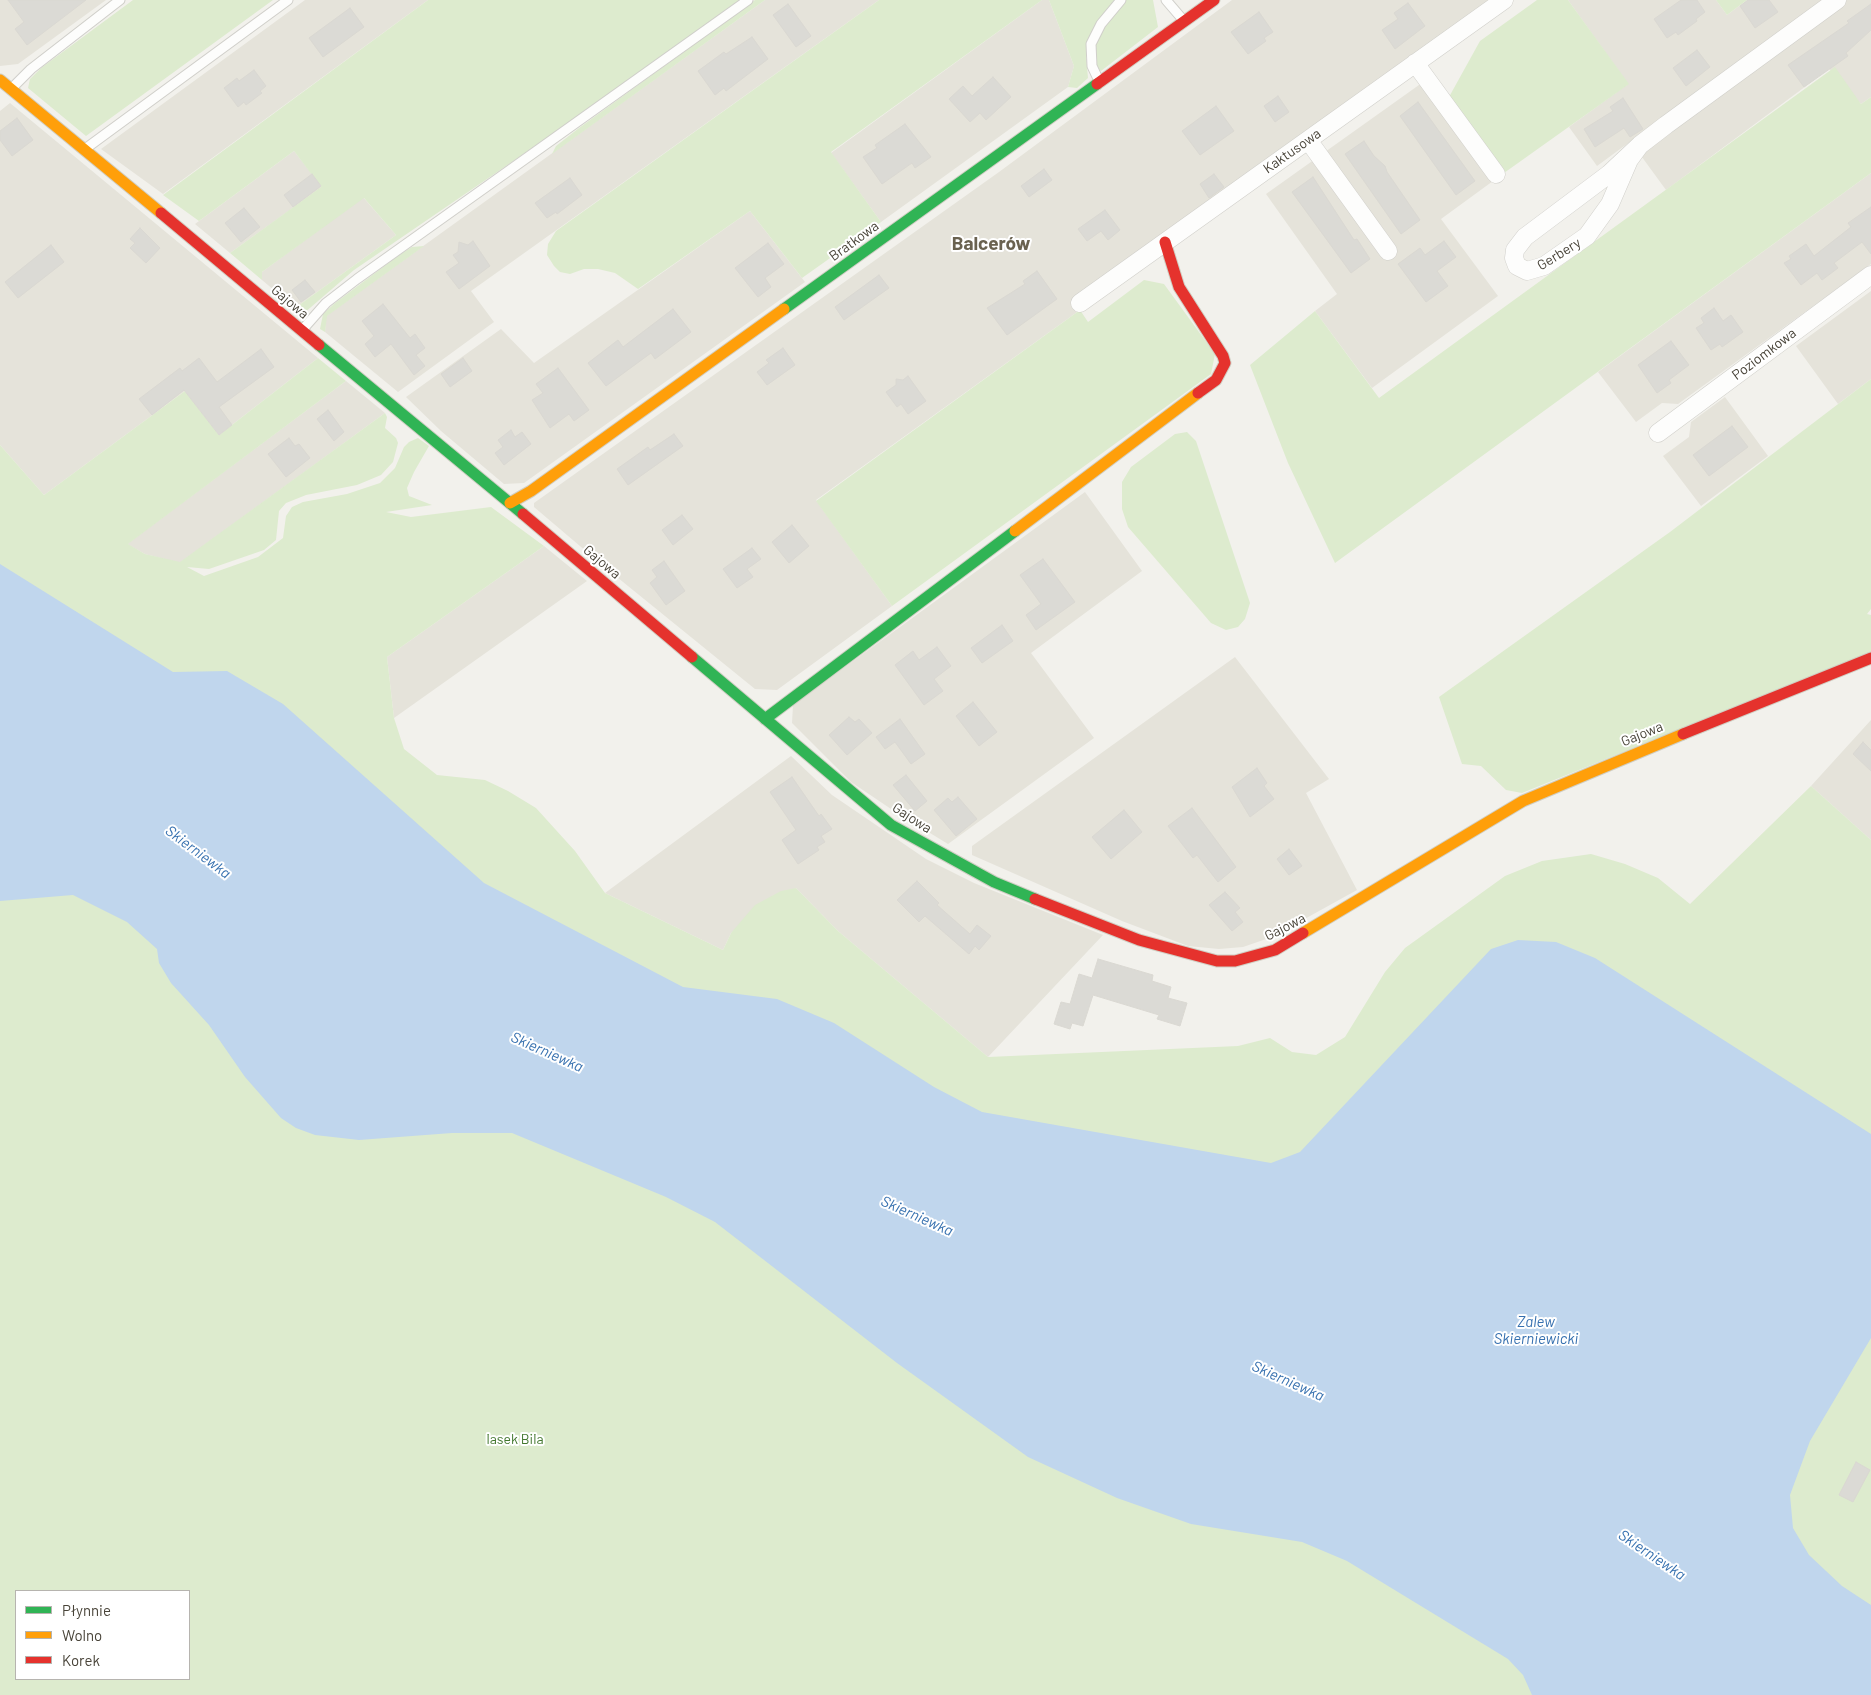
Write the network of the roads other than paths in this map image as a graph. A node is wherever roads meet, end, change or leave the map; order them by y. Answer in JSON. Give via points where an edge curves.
{"nodes":[{"id":1,"x":120,"y":0,"type":"edge"},
{"id":2,"x":288,"y":0,"type":"edge"},
{"id":3,"x":748,"y":0,"type":"edge"},
{"id":4,"x":1121,"y":0,"type":"edge"},
{"id":5,"x":1166,"y":0,"type":"edge"},
{"id":6,"x":1214,"y":0,"type":"edge"},
{"id":7,"x":1504,"y":0,"type":"edge"},
{"id":8,"x":1837,"y":0,"type":"edge"},
{"id":9,"x":1184,"y":22,"type":"junction"},
{"id":10,"x":1415,"y":63,"type":"junction"},
{"id":11,"x":0,"y":80,"type":"edge"},
{"id":12,"x":1100,"y":82,"type":"junction"},
{"id":13,"x":11,"y":89,"type":"junction"},
{"id":14,"x":1308,"y":140,"type":"junction"},
{"id":15,"x":1637,"y":149,"type":"junction"},
{"id":16,"x":84,"y":150,"type":"junction"},
{"id":17,"x":1496,"y":174,"type":"dead end"},
{"id":18,"x":1609,"y":174,"type":"junction"},
{"id":19,"x":1616,"y":191,"type":"junction"},
{"id":20,"x":1165,"y":242,"type":"junction"},
{"id":21,"x":1388,"y":251,"type":"dead end"},
{"id":22,"x":1871,"y":275,"type":"edge"},
{"id":23,"x":1080,"y":303,"type":"dead end"},
{"id":24,"x":302,"y":331,"type":"junction"},
{"id":25,"x":1658,"y":433,"type":"dead end"},
{"id":26,"x":510,"y":503,"type":"junction"},
{"id":27,"x":1871,"y":658,"type":"edge"},
{"id":28,"x":765,"y":719,"type":"junction"}],
"edges":[{"from":1,"to":13,"type":"lane","via":[[31,69]]},
{"from":2,"to":16,"type":"lane"},
{"from":3,"to":24,"type":"lane","via":[[356,279],[326,303]]},
{"from":4,"to":12,"type":"lane","via":[[1101,24],[1091,44],[1092,66]]},
{"from":5,"to":9,"type":"lane"},
{"from":6,"to":9,"type":"street","name":"Bratkowa"},
{"from":7,"to":10,"type":"street","name":"Kaktusowa"},
{"from":8,"to":15,"type":"street","name":"Gerbery"},
{"from":9,"to":12,"type":"street","name":"Bratkowa"},
{"from":10,"to":14,"type":"street","name":"Kaktusowa"},
{"from":10,"to":17,"type":"street"},
{"from":11,"to":13,"type":"street","name":"Gajowa"},
{"from":12,"to":26,"type":"street","name":"Bratkowa"},
{"from":13,"to":16,"type":"street","name":"Gajowa"},
{"from":14,"to":20,"type":"street","name":"Kaktusowa"},
{"from":14,"to":21,"type":"street"},
{"from":15,"to":18,"type":"street","name":"Gerbery"},
{"from":15,"to":19,"type":"street","name":"Gerbery"},
{"from":16,"to":24,"type":"street","name":"Gajowa"},
{"from":18,"to":19,"type":"street","via":[[1605,182]]},
{"from":18,"to":19,"type":"street","name":"Gerbery","via":[[1525,237],[1515,250],[1517,266],[1531,271],[1573,247],[1600,220]]},
{"from":20,"to":23,"type":"street","name":"Kaktusowa"},
{"from":20,"to":28,"type":"street","via":[[1179,287],[1223,356],[1225,363],[1216,380]]},
{"from":22,"to":25,"type":"street","name":"Poziomkowa"},
{"from":24,"to":26,"type":"street","name":"Gajowa"},
{"from":26,"to":28,"type":"street","name":"Gajowa"},
{"from":27,"to":28,"type":"street","name":"Gajowa","via":[[1523,801],[1300,937],[1275,950],[1217,961],[1138,940],[994,882],[891,825]]}]}
